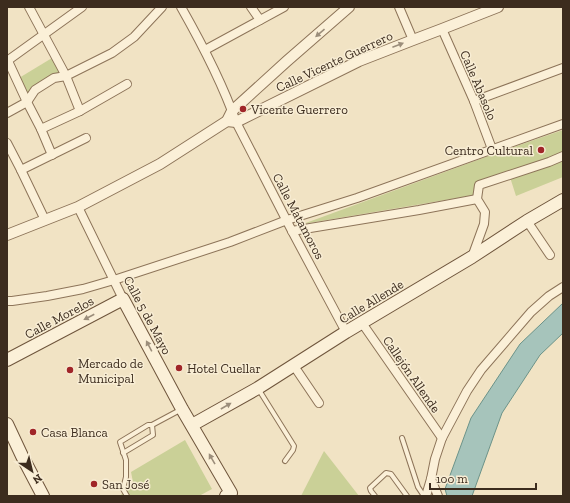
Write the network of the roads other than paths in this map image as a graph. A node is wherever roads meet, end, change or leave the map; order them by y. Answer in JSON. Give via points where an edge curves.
{"nodes":[{"id":1,"x":28,"y":7,"type":"edge"},
{"id":2,"x":82,"y":7,"type":"edge"},
{"id":3,"x":162,"y":7,"type":"edge"},
{"id":4,"x":180,"y":7,"type":"edge"},
{"id":5,"x":252,"y":7,"type":"edge"},
{"id":6,"x":284,"y":7,"type":"edge"},
{"id":7,"x":349,"y":7,"type":"edge"},
{"id":8,"x":399,"y":7,"type":"edge"},
{"id":9,"x":498,"y":7,"type":"edge"},
{"id":10,"x":260,"y":20,"type":"junction"},
{"id":11,"x":442,"y":30,"type":"junction"},
{"id":12,"x":43,"y":34,"type":"junction"},
{"id":13,"x":413,"y":40,"type":"junction"},
{"id":14,"x":205,"y":50,"type":"junction"},
{"id":15,"x":7,"y":61,"type":"edge"},
{"id":16,"x":563,"y":68,"type":"edge"},
{"id":17,"x":66,"y":76,"type":"junction"},
{"id":18,"x":127,"y":84,"type":"dead end"},
{"id":19,"x":474,"y":101,"type":"junction"},
{"id":20,"x":27,"y":102,"type":"junction"},
{"id":21,"x":80,"y":110,"type":"junction"},
{"id":22,"x":232,"y":111,"type":"junction"},
{"id":23,"x":7,"y":113,"type":"edge"},
{"id":24,"x":232,"y":122,"type":"junction"},
{"id":25,"x":563,"y":124,"type":"edge"},
{"id":26,"x":41,"y":130,"type":"junction"},
{"id":27,"x":86,"y":138,"type":"dead end"},
{"id":28,"x":7,"y":143,"type":"edge"},
{"id":29,"x":492,"y":149,"type":"junction"},
{"id":30,"x":52,"y":155,"type":"junction"},
{"id":31,"x":563,"y":156,"type":"edge"},
{"id":32,"x":21,"y":170,"type":"junction"},
{"id":33,"x":477,"y":199,"type":"junction"},
{"id":34,"x":563,"y":200,"type":"edge"},
{"id":35,"x":78,"y":207,"type":"junction"},
{"id":36,"x":45,"y":220,"type":"junction"},
{"id":37,"x":287,"y":220,"type":"junction"},
{"id":38,"x":528,"y":221,"type":"junction"},
{"id":39,"x":292,"y":231,"type":"junction"},
{"id":40,"x":7,"y":235,"type":"edge"},
{"id":41,"x":550,"y":255,"type":"dead end"},
{"id":42,"x":472,"y":257,"type":"junction"},
{"id":43,"x":114,"y":280,"type":"junction"},
{"id":44,"x":563,"y":287,"type":"edge"},
{"id":45,"x":123,"y":299,"type":"junction"},
{"id":46,"x":7,"y":301,"type":"edge"},
{"id":47,"x":362,"y":323,"type":"junction"},
{"id":48,"x":346,"y":332,"type":"junction"},
{"id":49,"x":7,"y":360,"type":"edge"},
{"id":50,"x":294,"y":366,"type":"junction"},
{"id":51,"x":258,"y":388,"type":"junction"},
{"id":52,"x":319,"y":403,"type":"dead end"},
{"id":53,"x":182,"y":409,"type":"junction"},
{"id":54,"x":7,"y":424,"type":"edge"},
{"id":55,"x":152,"y":425,"type":"junction"},
{"id":56,"x":192,"y":425,"type":"junction"},
{"id":57,"x":402,"y":438,"type":"dead end"},
{"id":58,"x":442,"y":438,"type":"junction"},
{"id":59,"x":123,"y":453,"type":"junction"},
{"id":60,"x":284,"y":461,"type":"dead end"},
{"id":61,"x":431,"y":479,"type":"junction"},
{"id":62,"x":230,"y":495,"type":"edge"},
{"id":63,"x":43,"y":496,"type":"edge"},
{"id":64,"x":127,"y":496,"type":"edge"},
{"id":65,"x":375,"y":496,"type":"edge"},
{"id":66,"x":407,"y":496,"type":"edge"},
{"id":67,"x":425,"y":496,"type":"edge"},
{"id":68,"x":438,"y":496,"type":"edge"}],
"edges":[{"from":1,"to":12,"type":"street"},
{"from":2,"to":12,"type":"street"},
{"from":3,"to":17,"type":"street","via":[[134,37],[112,53]]},
{"from":4,"to":14,"type":"street"},
{"from":5,"to":10,"type":"street"},
{"from":6,"to":10,"type":"street"},
{"from":7,"to":22,"type":"street","one_way":true},
{"from":8,"to":13,"type":"street"},
{"from":9,"to":11,"type":"street","name":"Calle Vicente Guerrero"},
{"from":10,"to":14,"type":"street"},
{"from":11,"to":13,"type":"street","name":"Calle Vicente Guerrero"},
{"from":11,"to":19,"type":"street","name":"Calle Abasolo"},
{"from":12,"to":15,"type":"street"},
{"from":12,"to":17,"type":"street"},
{"from":24,"to":13,"type":"street","name":"Calle Vicente Guerrero","one_way":true,"via":[[359,60]]},
{"from":14,"to":22,"type":"street"},
{"from":15,"to":20,"type":"street"},
{"from":16,"to":19,"type":"street"},
{"from":17,"to":20,"type":"street","via":[[54,78],[35,90]]},
{"from":17,"to":21,"type":"street"},
{"from":18,"to":21,"type":"street"},
{"from":19,"to":29,"type":"street","name":"Calle Abasolo"},
{"from":20,"to":23,"type":"street"},
{"from":20,"to":26,"type":"street"},
{"from":21,"to":26,"type":"street"},
{"from":22,"to":24,"type":"street"},
{"from":24,"to":35,"type":"street","name":"Calle Vicente Guerrero"},
{"from":24,"to":37,"type":"street","name":"Calle Matamoros"},
{"from":25,"to":29,"type":"street"},
{"from":26,"to":30,"type":"street"},
{"from":27,"to":30,"type":"street"},
{"from":28,"to":32,"type":"street"},
{"from":29,"to":37,"type":"street","via":[[357,198]]},
{"from":30,"to":32,"type":"street"},
{"from":31,"to":33,"type":"street","via":[[479,185]]},
{"from":32,"to":36,"type":"street"},
{"from":33,"to":39,"type":"street"},
{"from":33,"to":42,"type":"street","via":[[485,212],[484,224]]},
{"from":34,"to":38,"type":"main road","name":"Calle Allende"},
{"from":35,"to":36,"type":"street","name":"Calle Vicente Guerrero"},
{"from":35,"to":43,"type":"street","name":"Calle 5 de Mayo"},
{"from":36,"to":40,"type":"street","name":"Calle Vicente Guerrero"},
{"from":37,"to":39,"type":"street","name":"Calle Matamoros"},
{"from":37,"to":43,"type":"street","via":[[230,242]]},
{"from":38,"to":41,"type":"street"},
{"from":38,"to":42,"type":"main road","name":"Calle Allende"},
{"from":39,"to":48,"type":"street","name":"Calle Matamoros"},
{"from":42,"to":47,"type":"main road","name":"Calle Allende"},
{"from":43,"to":45,"type":"street","name":"Calle 5 de Mayo"},
{"from":43,"to":46,"type":"street","via":[[83,290]]},
{"from":44,"to":58,"type":"street","via":[[531,312],[481,370]]},
{"from":45,"to":49,"type":"main road","name":"Calle Morelos","one_way":true},
{"from":53,"to":45,"type":"main road","name":"Calle 5 de Mayo","one_way":true},
{"from":47,"to":48,"type":"main road","name":"Calle Allende"},
{"from":47,"to":58,"type":"street","name":"Callejón Allende"},
{"from":48,"to":50,"type":"main road","name":"Calle Allende"},
{"from":50,"to":51,"type":"main road","name":"Calle Allende"},
{"from":50,"to":52,"type":"street"},
{"from":56,"to":51,"type":"main road","name":"Calle Allende","one_way":true},
{"from":51,"to":60,"type":"lane","via":[[294,446],[294,450]]},
{"from":53,"to":55,"type":"lane"},
{"from":53,"to":56,"type":"main road","name":"Calle 5 de Mayo"},
{"from":54,"to":63,"type":"main road"},
{"from":55,"to":59,"type":"lane","via":[[153,435]]},
{"from":55,"to":59,"type":"lane","via":[[120,442]]},
{"from":62,"to":56,"type":"main road","name":"Calle 5 de Mayo","one_way":true},
{"from":57,"to":67,"type":"lane","via":[[418,487]]},
{"from":58,"to":61,"type":"street"},
{"from":59,"to":64,"type":"lane","via":[[126,460],[123,489]]},
{"from":61,"to":67,"type":"street"},
{"from":61,"to":68,"type":"street"},
{"from":65,"to":66,"type":"lane","via":[[370,488],[386,473],[391,474]]}]}
